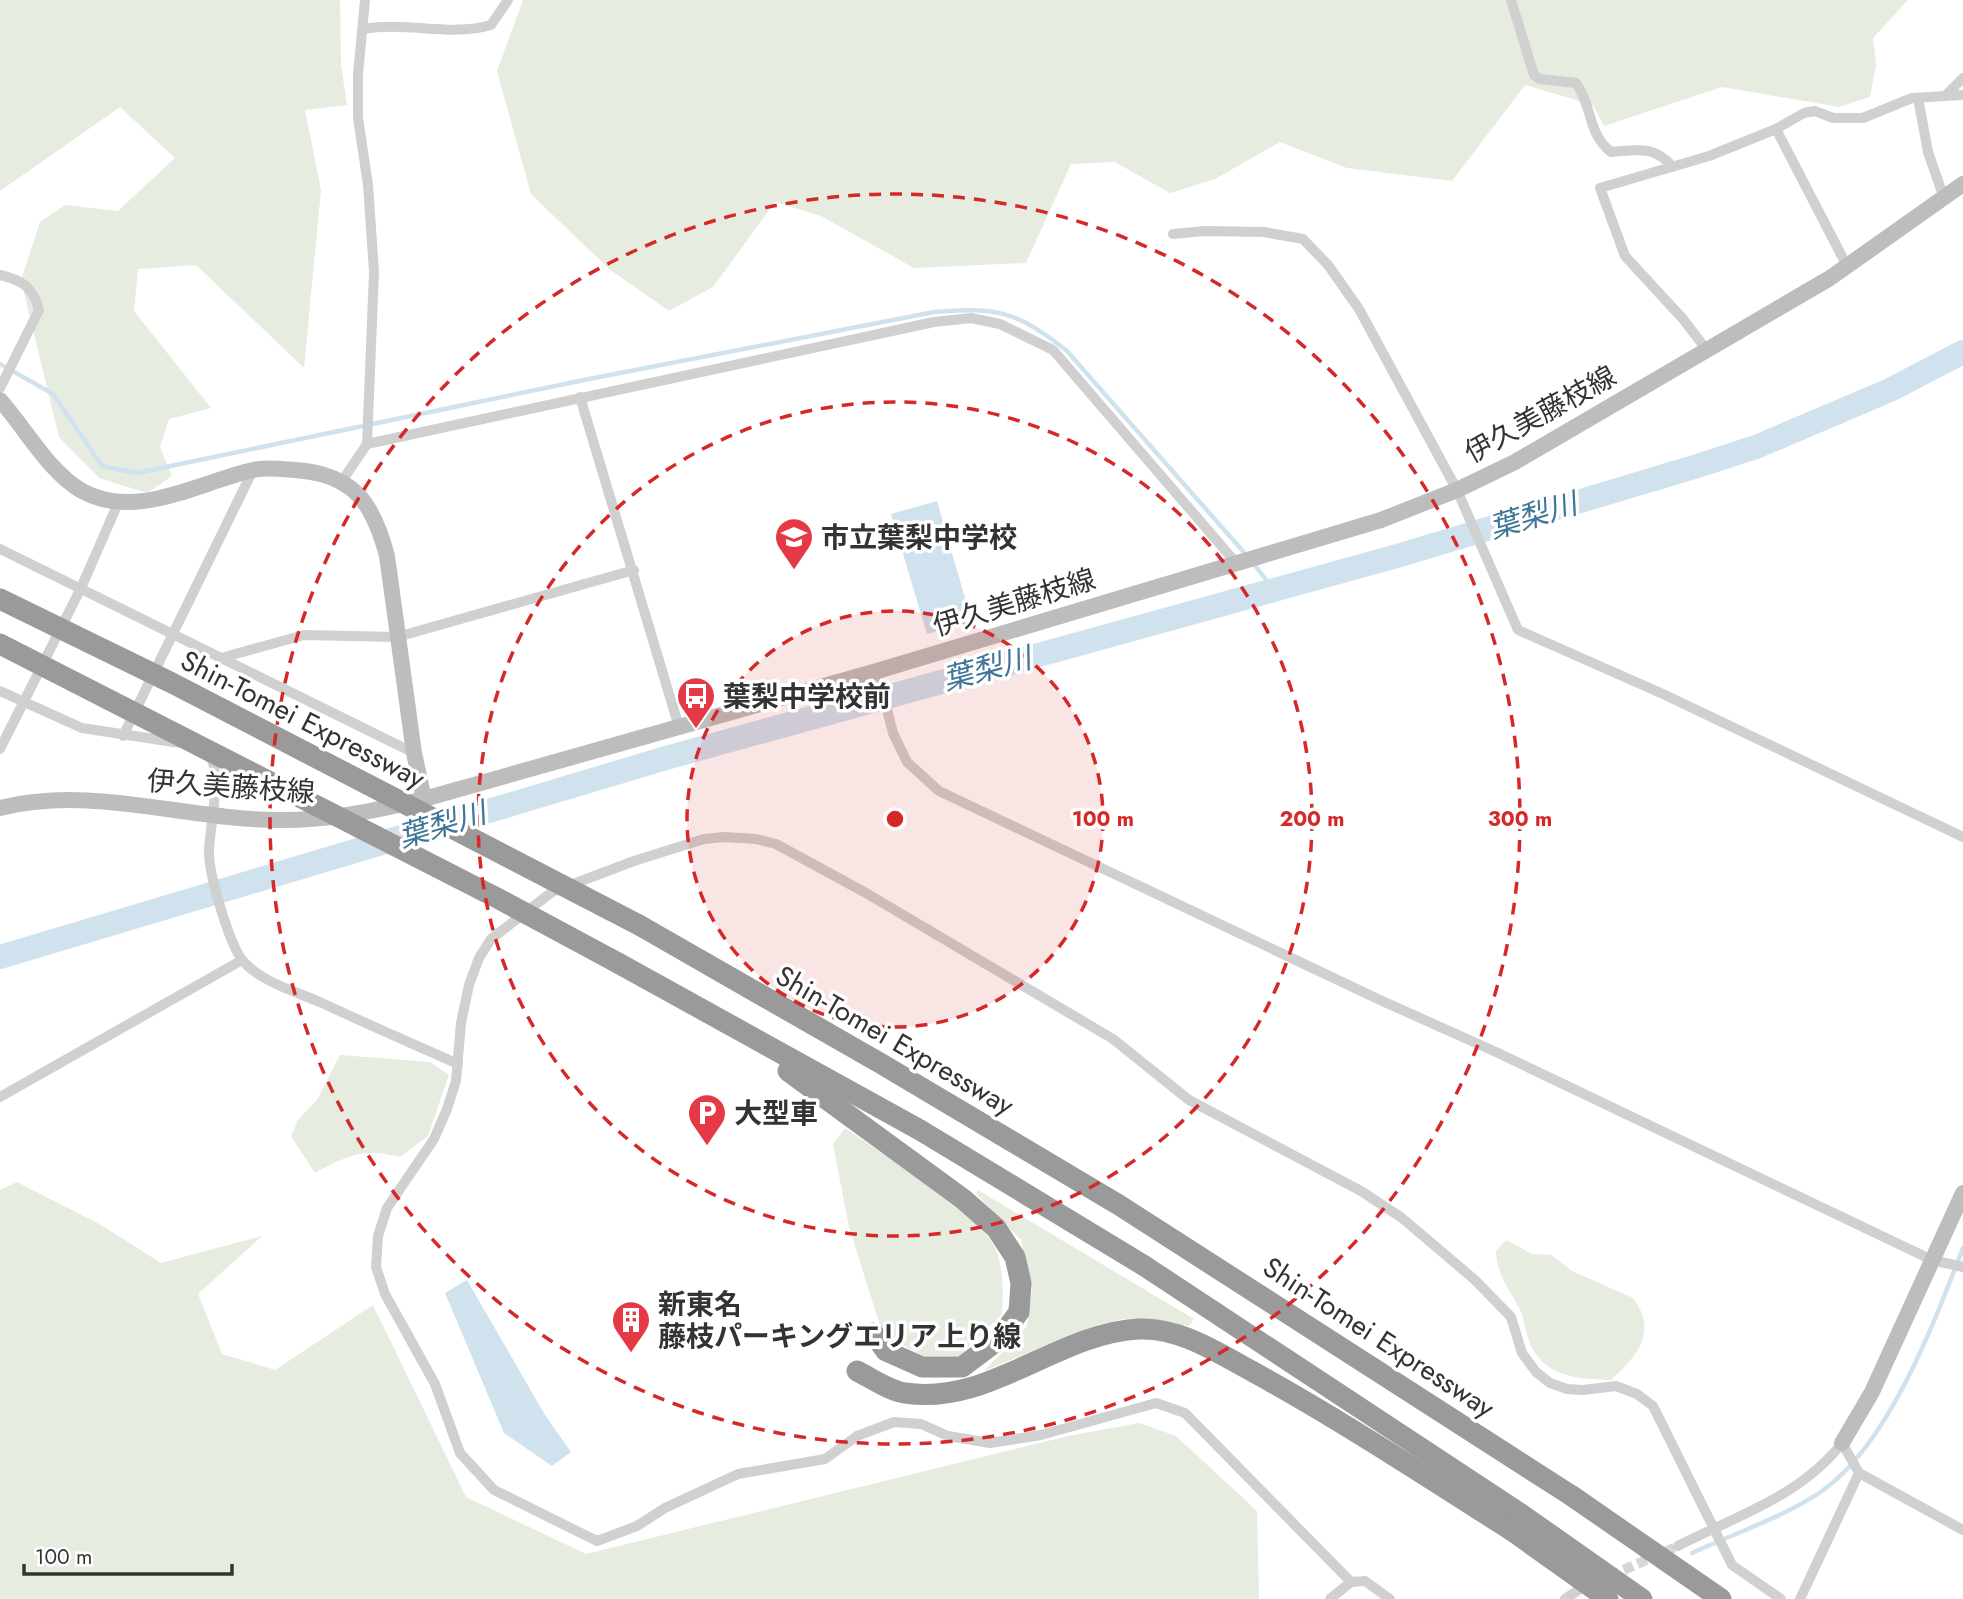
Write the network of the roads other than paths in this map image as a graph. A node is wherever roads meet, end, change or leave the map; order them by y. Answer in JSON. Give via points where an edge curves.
{"nodes":[{"id":1,"x":365,"y":0,"type":"edge"},
{"id":2,"x":508,"y":0,"type":"edge"},
{"id":3,"x":1511,"y":0,"type":"edge"},
{"id":4,"x":363,"y":29,"type":"junction"},
{"id":5,"x":1963,"y":78,"type":"edge"},
{"id":6,"x":1946,"y":95,"type":"junction"},
{"id":7,"x":1963,"y":95,"type":"edge"},
{"id":8,"x":1918,"y":97,"type":"junction"},
{"id":9,"x":1776,"y":129,"type":"junction"},
{"id":10,"x":1674,"y":167,"type":"junction"},
{"id":11,"x":1963,"y":184,"type":"edge"},
{"id":12,"x":1944,"y":198,"type":"junction"},
{"id":13,"x":1173,"y":234,"type":"dead end"},
{"id":14,"x":1847,"y":267,"type":"junction"},
{"id":15,"x":0,"y":275,"type":"edge"},
{"id":16,"x":1706,"y":349,"type":"junction"},
{"id":17,"x":0,"y":388,"type":"edge"},
{"id":18,"x":580,"y":397,"type":"junction"},
{"id":19,"x":0,"y":400,"type":"edge"},
{"id":20,"x":367,"y":443,"type":"junction"},
{"id":21,"x":253,"y":470,"type":"junction"},
{"id":22,"x":342,"y":481,"type":"junction"},
{"id":23,"x":1460,"y":496,"type":"junction"},
{"id":24,"x":119,"y":501,"type":"junction"},
{"id":25,"x":0,"y":549,"type":"edge"},
{"id":26,"x":1237,"y":564,"type":"junction"},
{"id":27,"x":634,"y":570,"type":"junction"},
{"id":28,"x":81,"y":588,"type":"junction"},
{"id":29,"x":0,"y":599,"type":"edge"},
{"id":30,"x":172,"y":635,"type":"junction"},
{"id":31,"x":397,"y":637,"type":"junction"},
{"id":32,"x":0,"y":644,"type":"edge"},
{"id":33,"x":221,"y":658,"type":"junction"},
{"id":34,"x":877,"y":671,"type":"junction"},
{"id":35,"x":0,"y":691,"type":"edge"},
{"id":36,"x":24,"y":703,"type":"junction"},
{"id":37,"x":679,"y":727,"type":"junction"},
{"id":38,"x":123,"y":736,"type":"junction"},
{"id":39,"x":0,"y":749,"type":"edge"},
{"id":40,"x":414,"y":753,"type":"junction"},
{"id":41,"x":424,"y":799,"type":"junction"},
{"id":42,"x":0,"y":808,"type":"edge"},
{"id":43,"x":210,"y":814,"type":"junction"},
{"id":44,"x":1963,"y":837,"type":"edge"},
{"id":45,"x":242,"y":960,"type":"junction"},
{"id":46,"x":725,"y":1024,"type":"junction"},
{"id":47,"x":458,"y":1064,"type":"junction"},
{"id":48,"x":0,"y":1097,"type":"edge"},
{"id":49,"x":1963,"y":1193,"type":"edge"},
{"id":50,"x":1932,"y":1260,"type":"junction"},
{"id":51,"x":1963,"y":1267,"type":"edge"},
{"id":52,"x":873,"y":1333,"type":"dead end"},
{"id":53,"x":857,"y":1371,"type":"dead end"},
{"id":54,"x":1842,"y":1443,"type":"junction"},
{"id":55,"x":1859,"y":1473,"type":"junction"},
{"id":56,"x":1516,"y":1522,"type":"junction"},
{"id":57,"x":1713,"y":1528,"type":"junction"},
{"id":58,"x":1963,"y":1530,"type":"edge"},
{"id":59,"x":1678,"y":1546,"type":"tunnel mouth"},
{"id":60,"x":1351,"y":1582,"type":"junction"},
{"id":61,"x":1580,"y":1589,"type":"dead end"},
{"id":62,"x":1330,"y":1599,"type":"edge"},
{"id":63,"x":1390,"y":1599,"type":"edge"},
{"id":64,"x":1565,"y":1599,"type":"edge"},
{"id":65,"x":1608,"y":1599,"type":"edge"},
{"id":66,"x":1642,"y":1599,"type":"edge"},
{"id":67,"x":1721,"y":1599,"type":"edge"},
{"id":68,"x":1781,"y":1599,"type":"edge"},
{"id":69,"x":1800,"y":1599,"type":"edge"}],
"edges":[{"from":1,"to":4,"type":"street"},
{"from":2,"to":4,"type":"street","via":[[491,25],[476,29],[388,24]]},
{"from":3,"to":10,"type":"street","via":[[1534,75],[1576,83],[1587,99],[1598,142],[1611,152],[1660,152]]},
{"from":4,"to":20,"type":"street","via":[[358,118],[374,272]]},
{"from":5,"to":6,"type":"street"},
{"from":6,"to":7,"type":"street"},
{"from":6,"to":8,"type":"street"},
{"from":8,"to":9,"type":"street","via":[[1863,118],[1833,118],[1815,111]]},
{"from":8,"to":12,"type":"street","via":[[1928,152]]},
{"from":9,"to":10,"type":"street"},
{"from":9,"to":14,"type":"street"},
{"from":10,"to":16,"type":"street","via":[[1600,188],[1625,256]]},
{"from":11,"to":12,"type":"main road","name":"伊久美藤枝線"},
{"from":12,"to":14,"type":"main road","name":"伊久美藤枝線"},
{"from":13,"to":23,"type":"street","via":[[1264,232],[1303,239],[1359,309]]},
{"from":14,"to":16,"type":"main road","name":"伊久美藤枝線"},
{"from":15,"to":17,"type":"street","via":[[22,280],[35,295],[39,310]]},
{"from":16,"to":23,"type":"main road","name":"伊久美藤枝線"},
{"from":18,"to":20,"type":"street"},
{"from":18,"to":26,"type":"street","via":[[934,322],[971,318],[1000,324],[1053,350]]},
{"from":18,"to":27,"type":"street"},
{"from":19,"to":24,"type":"main road","via":[[54,468],[83,491]]},
{"from":20,"to":22,"type":"street"},
{"from":21,"to":22,"type":"main road","via":[[311,471]]},
{"from":21,"to":24,"type":"main road","via":[[175,496]]},
{"from":21,"to":30,"type":"street"},
{"from":22,"to":31,"type":"main road","via":[[363,498],[379,527]]},
{"from":23,"to":26,"type":"main road","name":"伊久美藤枝線"},
{"from":23,"to":44,"type":"street","via":[[1517,630]]},
{"from":24,"to":28,"type":"street"},
{"from":25,"to":28,"type":"street"},
{"from":26,"to":34,"type":"main road","name":"伊久美藤枝線"},
{"from":27,"to":31,"type":"street"},
{"from":27,"to":37,"type":"street"},
{"from":28,"to":30,"type":"street"},
{"from":28,"to":36,"type":"street"},
{"from":29,"to":67,"type":"highway","name":"Shin-Tomei Expressway","bridge":true,"via":[[639,925],[880,1063],[1119,1205],[1572,1496]]},
{"from":30,"to":33,"type":"street"},
{"from":30,"to":38,"type":"street"},
{"from":31,"to":33,"type":"street","via":[[304,635]]},
{"from":31,"to":40,"type":"main road"},
{"from":32,"to":46,"type":"highway","bridge":true,"via":[[499,899]]},
{"from":33,"to":40,"type":"street"},
{"from":34,"to":37,"type":"main road","name":"伊久美藤枝線"},
{"from":34,"to":50,"type":"street","via":[[893,733],[907,762],[939,791]]},
{"from":35,"to":36,"type":"street"},
{"from":36,"to":38,"type":"street","via":[[82,728]]},
{"from":36,"to":39,"type":"street"},
{"from":37,"to":41,"type":"main road","name":"伊久美藤枝線"},
{"from":38,"to":43,"type":"street","via":[[174,741],[207,753],[216,764]]},
{"from":40,"to":41,"type":"main road"},
{"from":41,"to":43,"type":"main road","name":"伊久美藤枝線","via":[[334,818],[275,820]]},
{"from":42,"to":43,"type":"main road","name":"伊久美藤枝線","via":[[75,799]]},
{"from":43,"to":45,"type":"street","via":[[209,858]]},
{"from":45,"to":47,"type":"street","via":[[270,980]]},
{"from":45,"to":48,"type":"street"},
{"from":46,"to":52,"type":"highway","via":[[963,1199],[996,1228],[1014,1257],[1021,1283],[1019,1312],[998,1339],[962,1367],[922,1367],[886,1351]]},
{"from":46,"to":56,"type":"highway","via":[[919,1130],[1143,1265]]},
{"from":47,"to":57,"type":"street","via":[[461,1023],[478,958],[491,939],[552,892],[704,839],[757,839],[776,844],[1113,1039],[1189,1100],[1361,1191],[1402,1218],[1511,1317],[1522,1353],[1536,1372],[1567,1389],[1616,1386],[1653,1406]]},
{"from":47,"to":60,"type":"street","via":[[435,1139],[387,1208],[378,1236],[376,1267],[385,1294],[435,1384],[460,1453],[494,1490],[597,1541],[637,1526],[738,1474],[825,1459],[881,1425],[905,1421],[963,1440],[990,1443],[1041,1435],[1156,1403],[1185,1413]]},
{"from":49,"to":50,"type":"main road"},
{"from":50,"to":51,"type":"street"},
{"from":50,"to":54,"type":"main road","via":[[1872,1392]]},
{"from":53,"to":56,"type":"highway","via":[[904,1393],[964,1391],[1098,1337],[1139,1329],[1172,1332],[1311,1404]]},
{"from":54,"to":55,"type":"street"},
{"from":54,"to":57,"type":"street","via":[[1825,1465],[1803,1482]]},
{"from":55,"to":58,"type":"street"},
{"from":55,"to":69,"type":"street"},
{"from":56,"to":65,"type":"highway","bridge":true},
{"from":56,"to":66,"type":"highway","bridge":true},
{"from":57,"to":59,"type":"street"},
{"from":57,"to":68,"type":"street","via":[[1732,1566]]},
{"from":60,"to":62,"type":"street"},
{"from":60,"to":63,"type":"street","via":[[1365,1581]]},
{"from":61,"to":64,"type":"street"}]}
